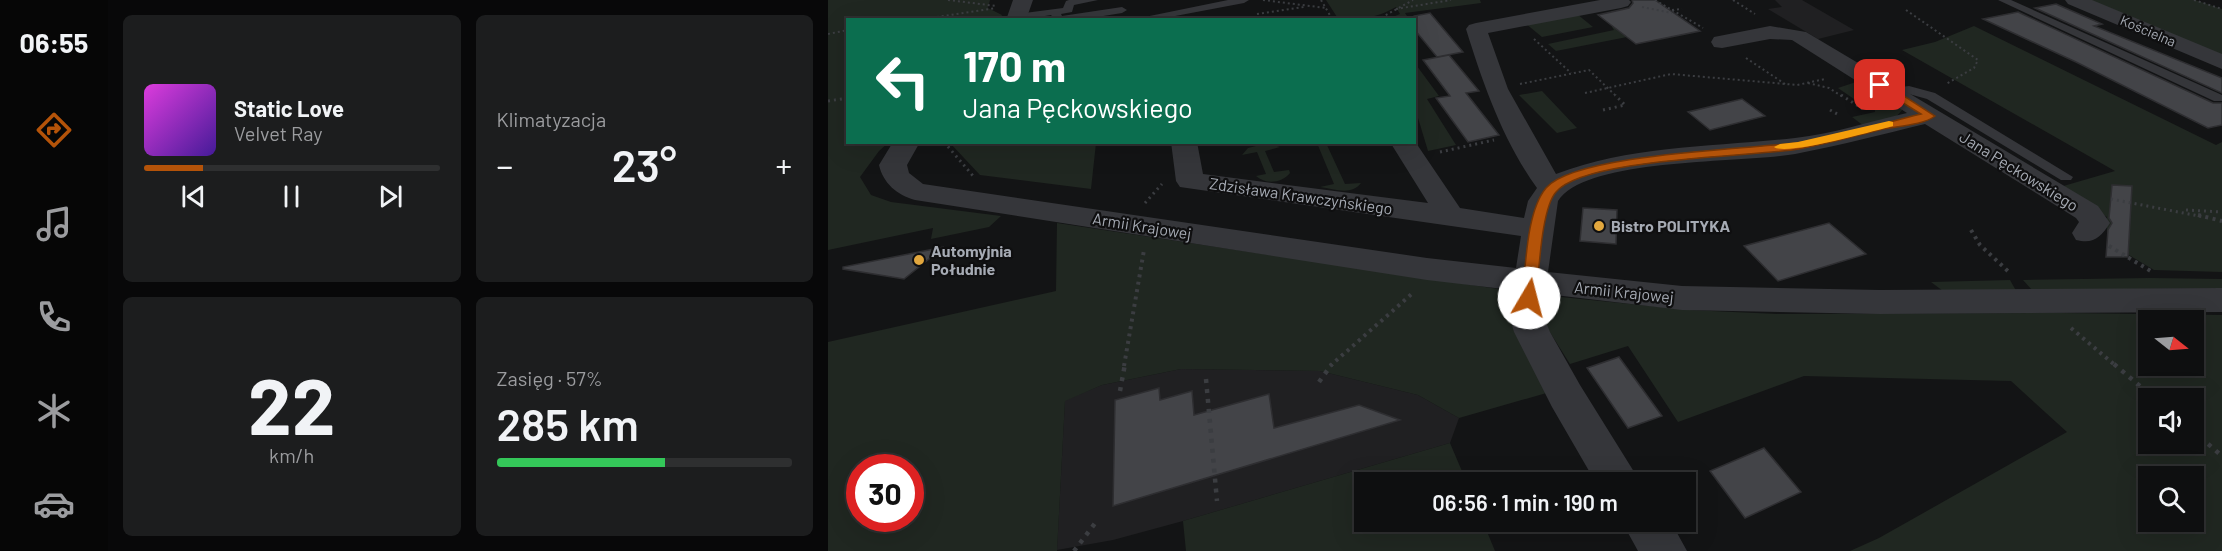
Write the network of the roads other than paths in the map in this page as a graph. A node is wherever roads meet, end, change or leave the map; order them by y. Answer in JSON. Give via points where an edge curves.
{"nodes":[{"id":1,"x":1093,"y":0,"type":"edge"},
{"id":2,"x":1244,"y":0,"type":"edge"},
{"id":3,"x":2003,"y":0,"type":"edge"},
{"id":4,"x":2075,"y":0,"type":"edge"},
{"id":5,"x":1620,"y":2,"type":"road end"},
{"id":6,"x":1122,"y":10,"type":"dead end"},
{"id":7,"x":1019,"y":12,"type":"edge"},
{"id":8,"x":1058,"y":17,"type":"edge"},
{"id":9,"x":1146,"y":18,"type":"edge"},
{"id":10,"x":1722,"y":42,"type":"dead end"},
{"id":11,"x":2222,"y":62,"type":"edge"},
{"id":12,"x":2218,"y":98,"type":"dead end"},
{"id":13,"x":1925,"y":104,"type":"junction"},
{"id":14,"x":907,"y":144,"type":"edge"},
{"id":15,"x":1184,"y":144,"type":"edge"},
{"id":16,"x":1404,"y":144,"type":"edge"},
{"id":17,"x":2066,"y":177,"type":"dead end"},
{"id":18,"x":1552,"y":188,"type":"junction"},
{"id":19,"x":1450,"y":215,"type":"junction"},
{"id":20,"x":1537,"y":229,"type":"junction"},
{"id":21,"x":2087,"y":233,"type":"road end"},
{"id":22,"x":1531,"y":281,"type":"junction"},
{"id":23,"x":2222,"y":300,"type":"edge"},
{"id":24,"x":1612,"y":472,"type":"edge"},
{"id":25,"x":1652,"y":532,"type":"edge"},
{"id":26,"x":1664,"y":551,"type":"edge"}],
"edges":[{"from":1,"to":8,"type":"lane","via":[[1069,3],[1068,10]]},
{"from":2,"to":9,"type":"lane"},
{"from":3,"to":12,"type":"lane"},
{"from":4,"to":11,"type":"street","name":"Kościelna"},
{"from":5,"to":18,"type":"street","via":[[1476,29],[1496,89]]},
{"from":6,"to":8,"type":"lane"},
{"from":7,"to":8,"type":"lane"},
{"from":10,"to":13,"type":"street","name":"Jana Pęckowskiego","via":[[1784,31],[1799,36],[1892,92]]},
{"from":13,"to":17,"type":"lane"},
{"from":13,"to":18,"type":"street","via":[[1798,146],[1632,162],[1587,172]]},
{"from":13,"to":21,"type":"street","name":"Jana Pęckowskiego","via":[[2087,212],[2095,223]]},
{"from":14,"to":22,"type":"street","name":"Armii Krajowej","via":[[893,165],[896,177],[915,191],[1427,269]]},
{"from":15,"to":19,"type":"street","name":"Zdzisława Krawczyńskiego","via":[[1190,181]]},
{"from":16,"to":19,"type":"street"},
{"from":18,"to":20,"type":"street","via":[[1543,201]]},
{"from":19,"to":20,"type":"street","name":"Zdzisława Krawczyńskiego"},
{"from":20,"to":22,"type":"street"},
{"from":22,"to":23,"type":"street","name":"Armii Krajowej","via":[[1682,298],[1869,302]]},
{"from":22,"to":24,"type":"street","via":[[1526,315],[1532,333]]},
{"from":25,"to":26,"type":"street"}]}
